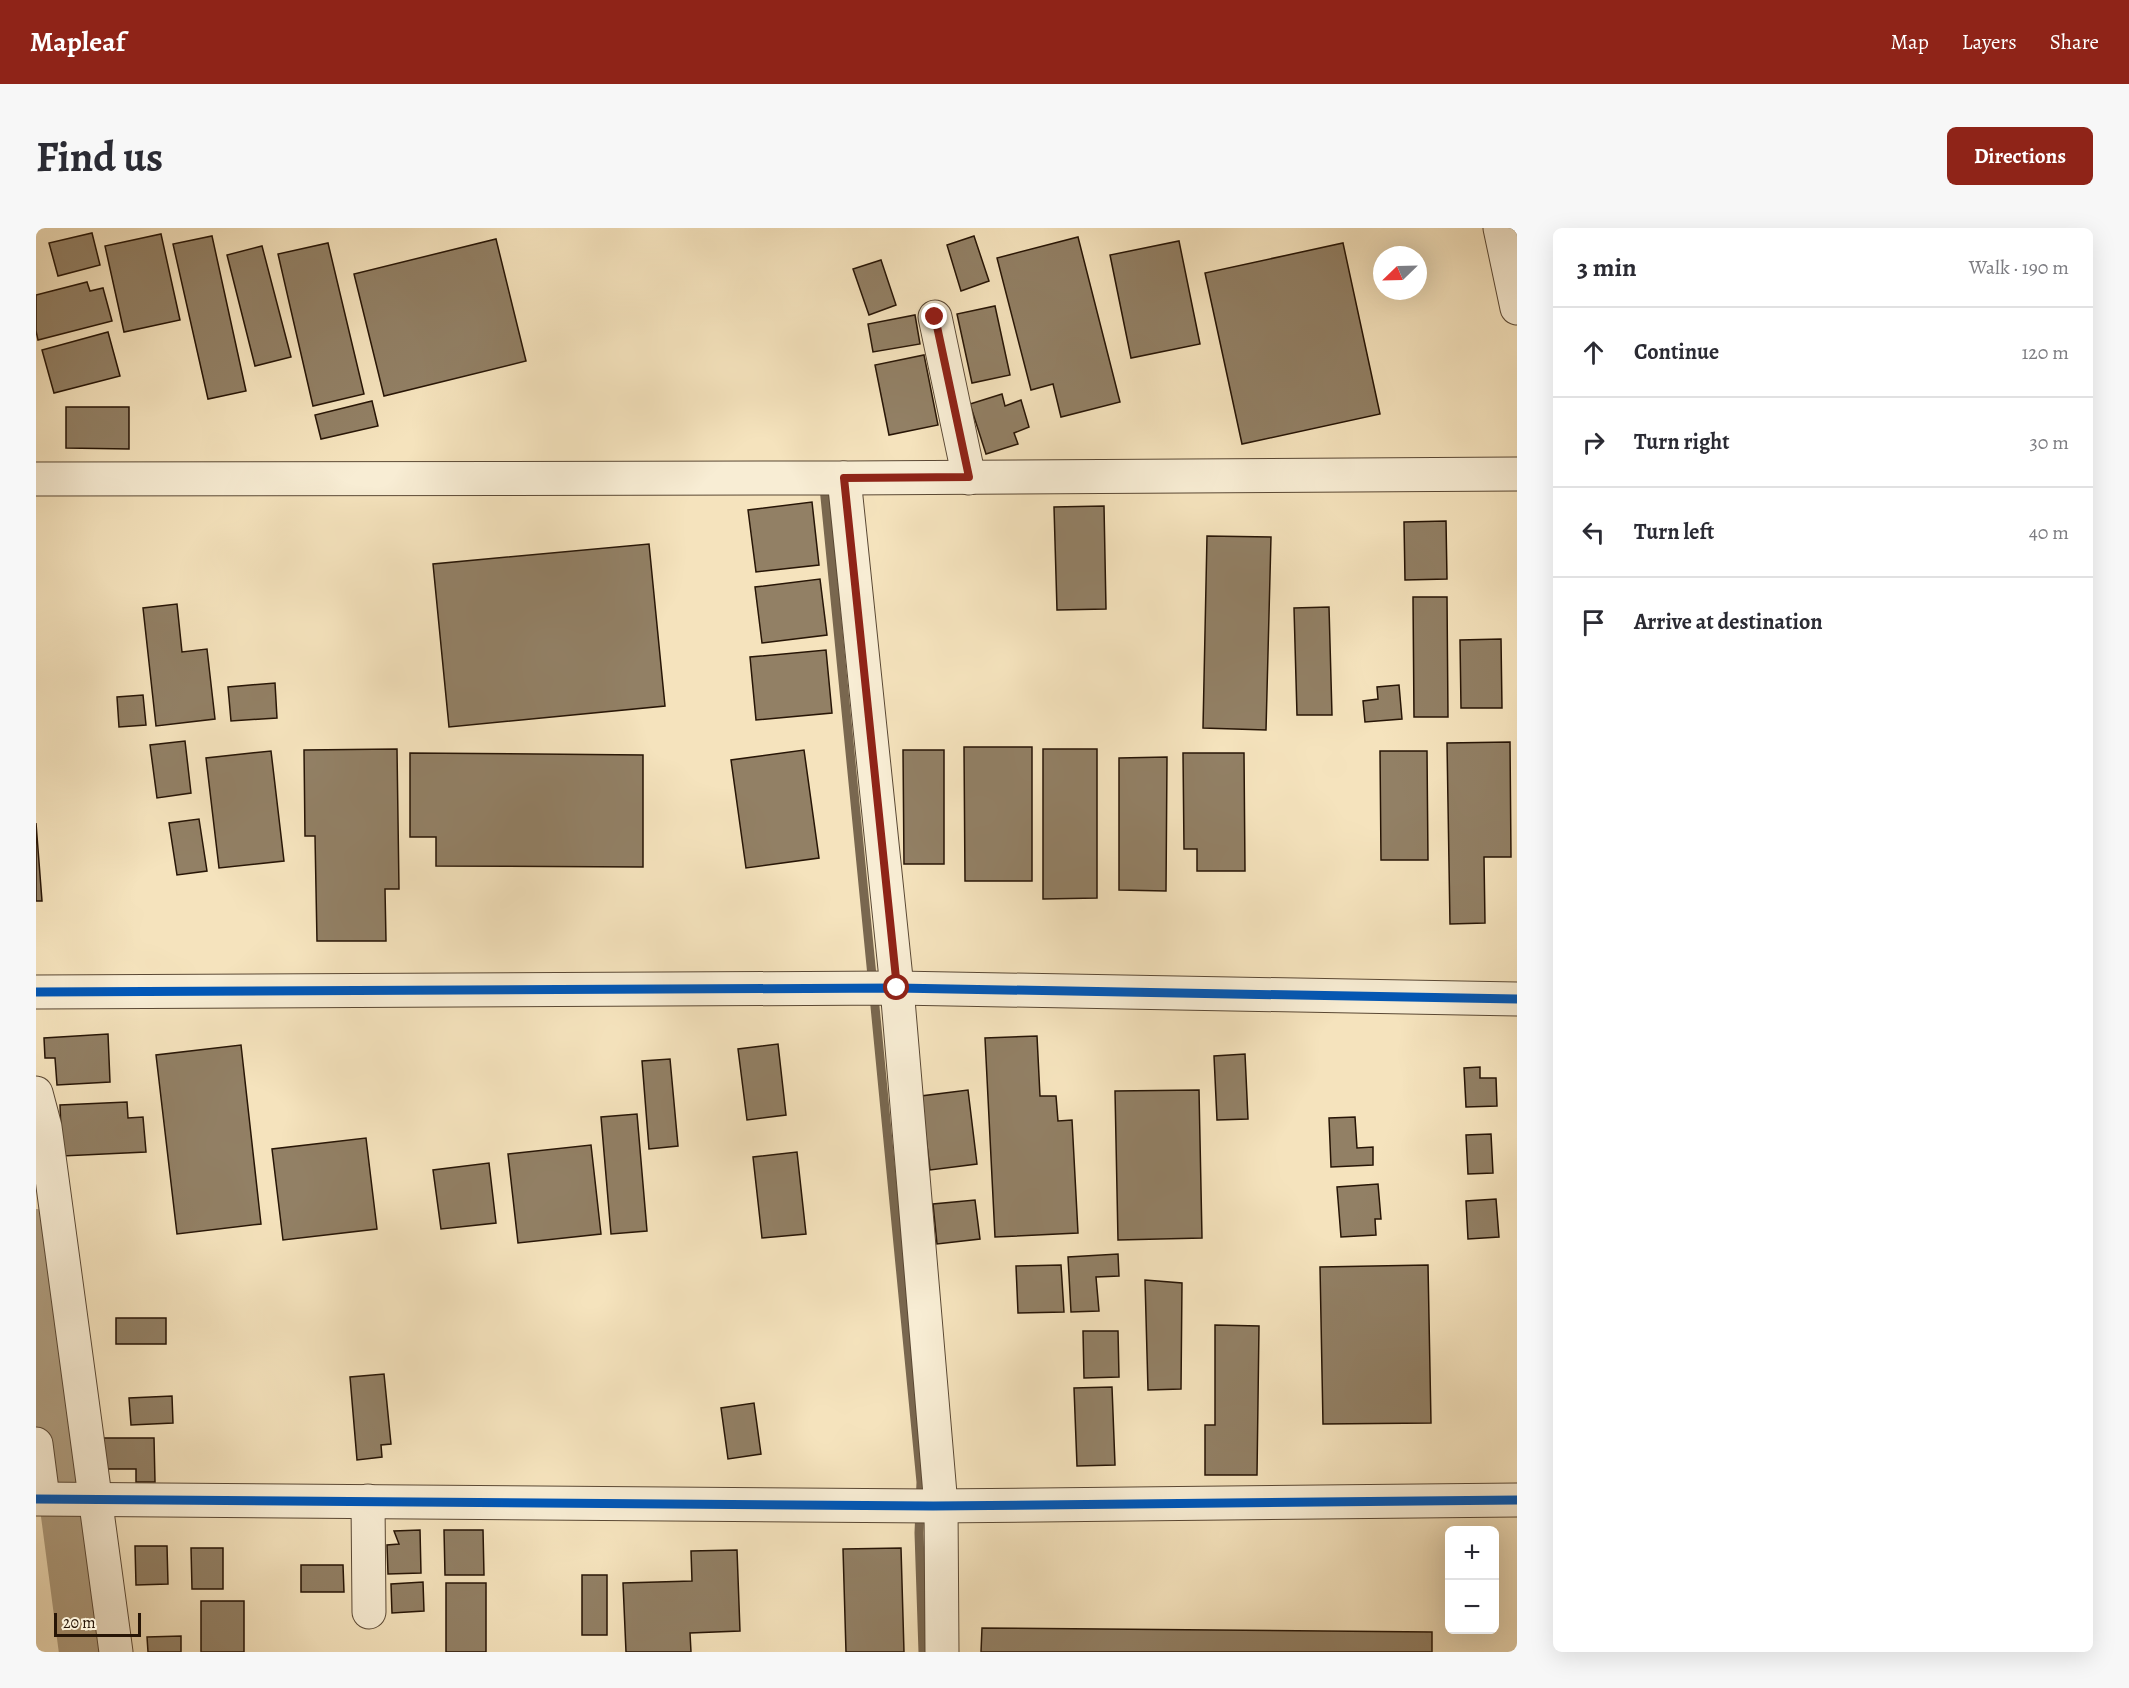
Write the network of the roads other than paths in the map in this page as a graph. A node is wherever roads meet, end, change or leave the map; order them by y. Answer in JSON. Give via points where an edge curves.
{"nodes":[{"id":1,"x":1500,"y":228,"type":"edge"},
{"id":2,"x":1517,"y":308,"type":"edge"},
{"id":3,"x":935,"y":317,"type":"dead end"},
{"id":4,"x":1517,"y":474,"type":"edge"},
{"id":5,"x":969,"y":477,"type":"junction"},
{"id":6,"x":844,"y":478,"type":"junction"},
{"id":7,"x":36,"y":479,"type":"edge"},
{"id":8,"x":897,"y":988,"type":"junction"},
{"id":9,"x":36,"y":992,"type":"edge"},
{"id":10,"x":1517,"y":999,"type":"edge"},
{"id":11,"x":36,"y":1093,"type":"edge"},
{"id":12,"x":36,"y":1444,"type":"edge"},
{"id":13,"x":40,"y":1499,"type":"edge"},
{"id":14,"x":94,"y":1499,"type":"junction"},
{"id":15,"x":1517,"y":1500,"type":"edge"},
{"id":16,"x":368,"y":1501,"type":"junction"},
{"id":17,"x":926,"y":1506,"type":"junction"},
{"id":18,"x":369,"y":1612,"type":"dead end"},
{"id":19,"x":116,"y":1652,"type":"edge"},
{"id":20,"x":942,"y":1652,"type":"edge"}],
"edges":[{"from":1,"to":2,"type":"street"},
{"from":3,"to":5,"type":"street"},
{"from":4,"to":5,"type":"street"},
{"from":5,"to":6,"type":"street"},
{"from":6,"to":7,"type":"street"},
{"from":6,"to":8,"type":"street"},
{"from":8,"to":9,"type":"street"},
{"from":8,"to":10,"type":"street"},
{"from":8,"to":17,"type":"street"},
{"from":11,"to":14,"type":"street","via":[[45,1127]]},
{"from":12,"to":13,"type":"street"},
{"from":13,"to":14,"type":"street"},
{"from":14,"to":16,"type":"street"},
{"from":14,"to":19,"type":"street"},
{"from":15,"to":17,"type":"street"},
{"from":16,"to":17,"type":"street"},
{"from":16,"to":18,"type":"street"},
{"from":17,"to":20,"type":"street"}]}
